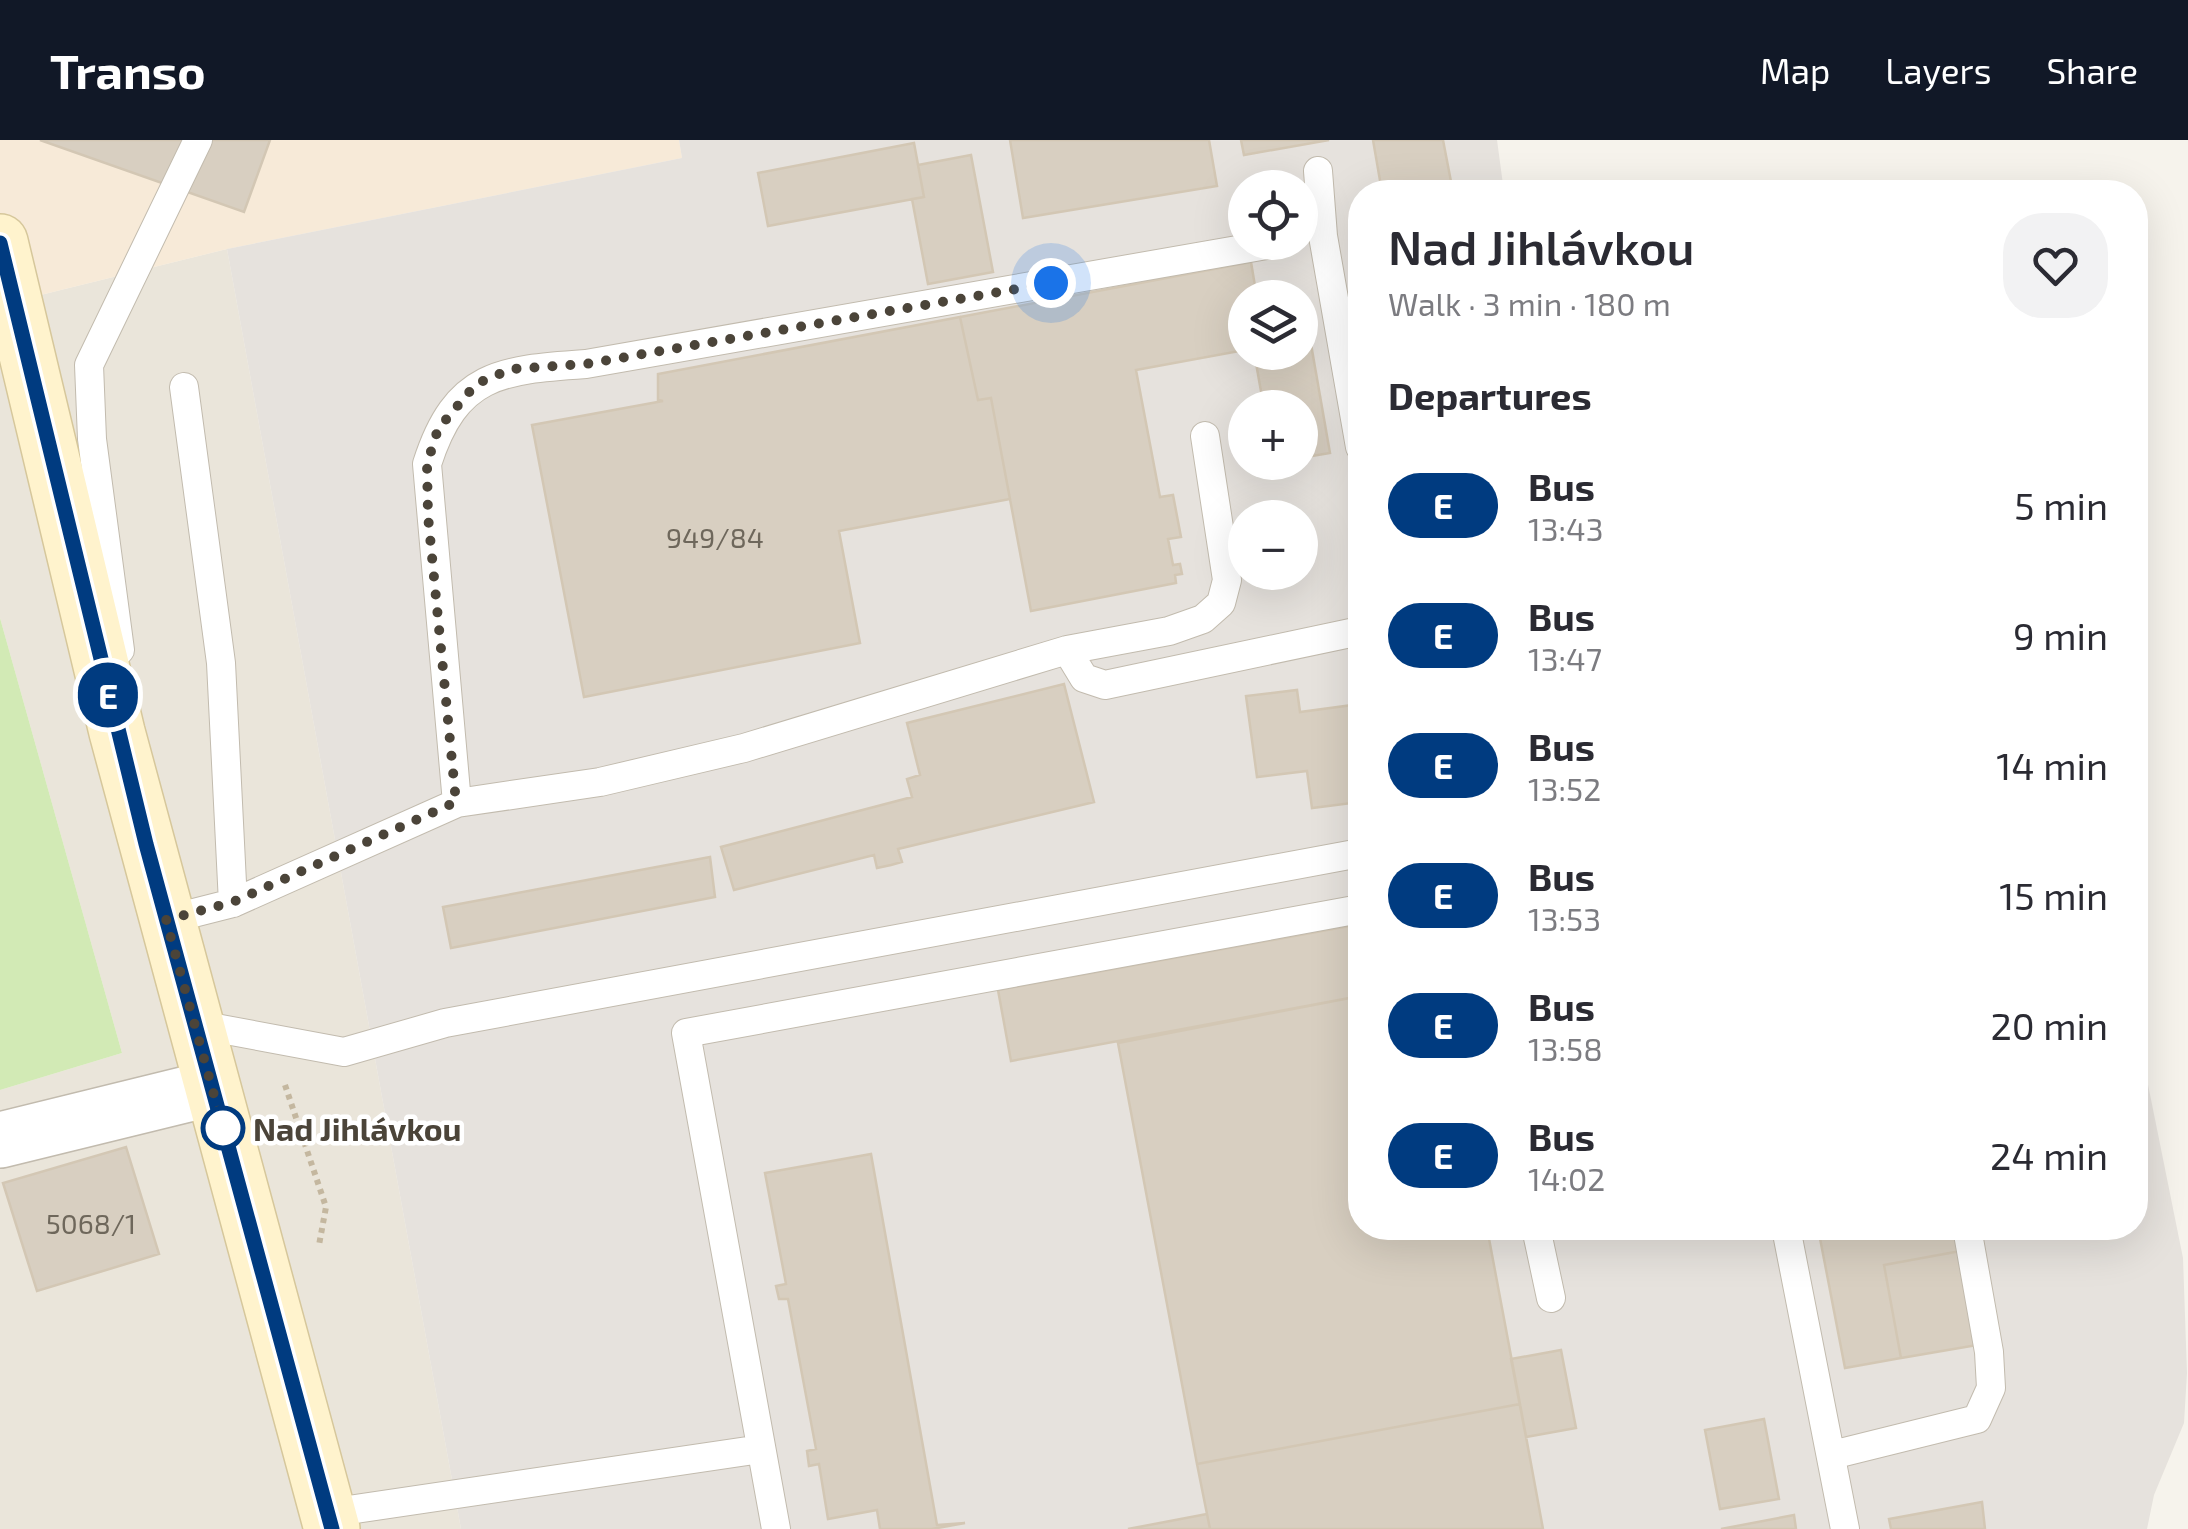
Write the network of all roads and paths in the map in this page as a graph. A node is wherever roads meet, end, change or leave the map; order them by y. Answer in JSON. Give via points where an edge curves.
{"nodes":[{"id":1,"x":198,"y":140,"type":"edge"},
{"id":2,"x":0,"y":242,"type":"edge"},
{"id":3,"x":1228,"y":252,"type":"edge"},
{"id":4,"x":1316,"y":260,"type":"edge"},
{"id":5,"x":184,"y":387,"type":"dead end"},
{"id":6,"x":1348,"y":396,"type":"edge"},
{"id":7,"x":1205,"y":436,"type":"dead end"},
{"id":8,"x":1348,"y":634,"type":"edge"},
{"id":9,"x":1067,"y":650,"type":"junction"},
{"id":10,"x":117,"y":732,"type":"junction"},
{"id":11,"x":456,"y":802,"type":"junction"},
{"id":12,"x":1348,"y":854,"type":"edge"},
{"id":13,"x":233,"y":902,"type":"junction"},
{"id":14,"x":1348,"y":911,"type":"edge"},
{"id":15,"x":166,"y":920,"type":"junction"},
{"id":16,"x":194,"y":1024,"type":"junction"},
{"id":17,"x":212,"y":1088,"type":"junction"},
{"id":18,"x":0,"y":1140,"type":"edge"},
{"id":19,"x":1538,"y":1240,"type":"edge"},
{"id":20,"x":1788,"y":1240,"type":"edge"},
{"id":21,"x":1969,"y":1240,"type":"edge"},
{"id":22,"x":1550,"y":1298,"type":"dead end"},
{"id":23,"x":761,"y":1449,"type":"junction"},
{"id":24,"x":1832,"y":1456,"type":"junction"},
{"id":25,"x":330,"y":1521,"type":"edge"},
{"id":26,"x":776,"y":1529,"type":"edge"},
{"id":27,"x":1845,"y":1529,"type":"edge"}],
"edges":[{"from":1,"to":10,"type":"lane","via":[[89,366],[120,645]]},
{"from":2,"to":10,"type":"main road"},
{"from":3,"to":11,"type":"lane","via":[[586,364],[511,369],[476,384],[438,429],[427,464]]},
{"from":4,"to":6,"type":"lane"},
{"from":5,"to":13,"type":"lane","via":[[221,663]]},
{"from":7,"to":9,"type":"lane","via":[[1227,580],[1221,603],[1170,631]]},
{"from":8,"to":9,"type":"lane","via":[[1105,685],[1084,678]]},
{"from":9,"to":11,"type":"lane","via":[[726,752],[600,782]]},
{"from":10,"to":15,"type":"main road"},
{"from":11,"to":13,"type":"lane"},
{"from":12,"to":16,"type":"lane","via":[[445,1022],[344,1052]]},
{"from":13,"to":15,"type":"lane"},
{"from":14,"to":23,"type":"lane","via":[[686,1033]]},
{"from":15,"to":16,"type":"main road"},
{"from":16,"to":17,"type":"main road"},
{"from":17,"to":18,"type":"street"},
{"from":17,"to":25,"type":"main road"},
{"from":19,"to":22,"type":"lane"},
{"from":20,"to":24,"type":"lane"},
{"from":21,"to":24,"type":"lane","via":[[1990,1352],[1991,1388],[1977,1419]]},
{"from":23,"to":25,"type":"lane"},
{"from":23,"to":26,"type":"lane"},
{"from":24,"to":27,"type":"lane"}]}
